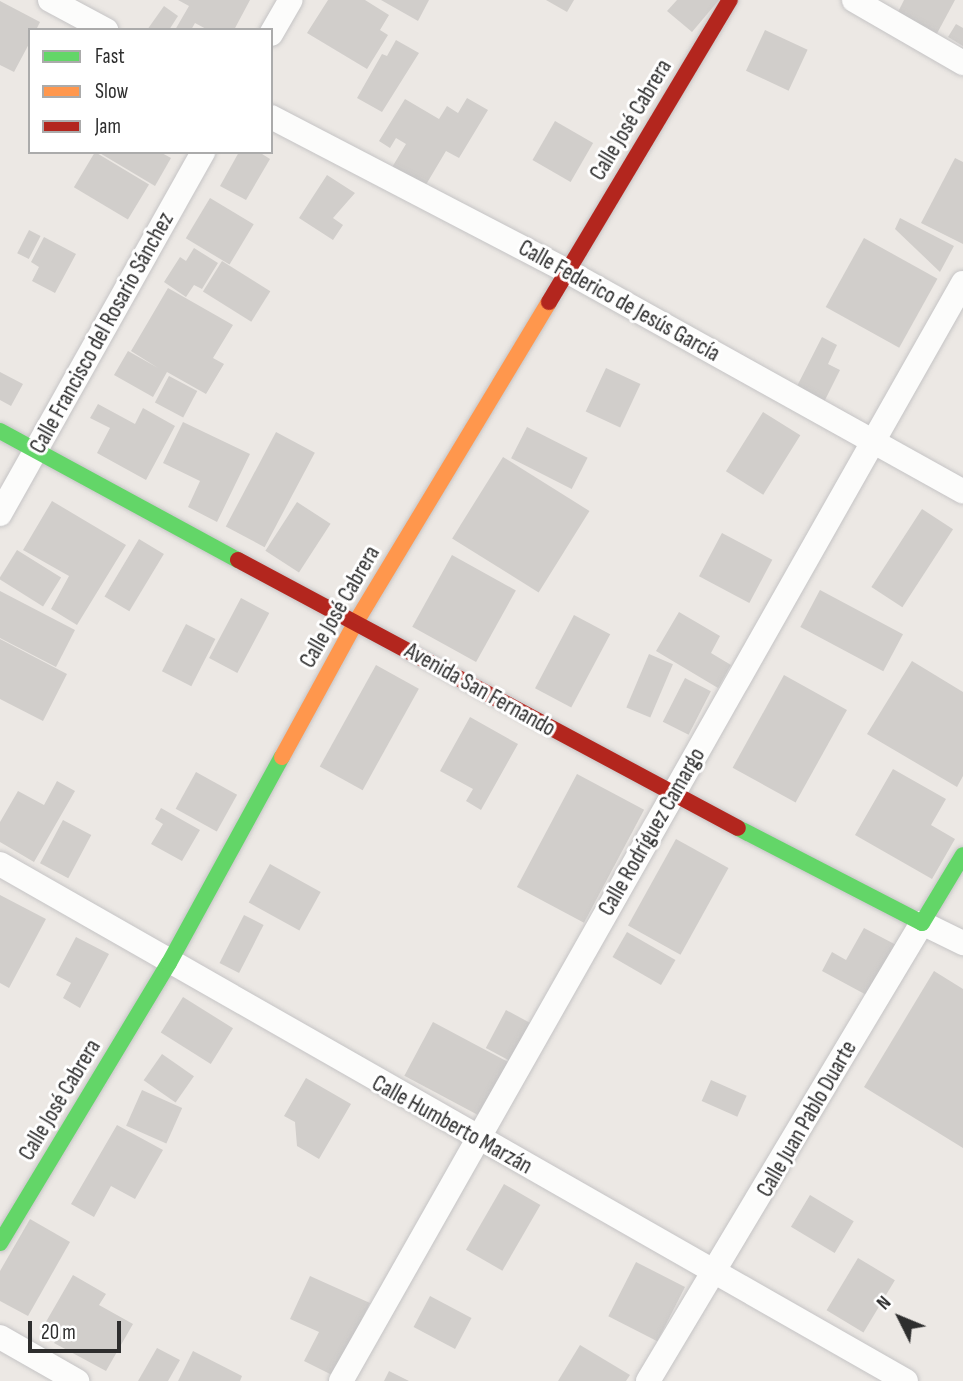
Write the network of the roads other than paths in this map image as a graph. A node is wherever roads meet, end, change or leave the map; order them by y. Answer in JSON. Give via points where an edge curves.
{"nodes":[{"id":1,"x":50,"y":0,"type":"edge"},
{"id":2,"x":291,"y":0,"type":"edge"},
{"id":3,"x":730,"y":0,"type":"edge"},
{"id":4,"x":854,"y":0,"type":"edge"},
{"id":5,"x":102,"y":28,"type":"edge"},
{"id":6,"x":273,"y":31,"type":"edge"},
{"id":7,"x":963,"y":62,"type":"edge"},
{"id":8,"x":273,"y":118,"type":"edge"},
{"id":9,"x":202,"y":154,"type":"edge"},
{"id":10,"x":567,"y":271,"type":"junction"},
{"id":11,"x":963,"y":283,"type":"edge"},
{"id":12,"x":0,"y":431,"type":"edge"},
{"id":13,"x":873,"y":442,"type":"junction"},
{"id":14,"x":36,"y":450,"type":"junction"},
{"id":15,"x":963,"y":491,"type":"edge"},
{"id":16,"x":0,"y":514,"type":"edge"},
{"id":17,"x":356,"y":622,"type":"junction"},
{"id":18,"x":673,"y":795,"type":"junction"},
{"id":19,"x":963,"y":855,"type":"edge"},
{"id":20,"x":0,"y":864,"type":"edge"},
{"id":21,"x":922,"y":923,"type":"junction"},
{"id":22,"x":963,"y":943,"type":"edge"},
{"id":23,"x":169,"y":963,"type":"junction"},
{"id":24,"x":476,"y":1139,"type":"junction"},
{"id":25,"x":0,"y":1243,"type":"edge"},
{"id":26,"x":717,"y":1272,"type":"junction"},
{"id":27,"x":0,"y":1336,"type":"edge"},
{"id":28,"x":77,"y":1381,"type":"edge"},
{"id":29,"x":341,"y":1381,"type":"edge"},
{"id":30,"x":648,"y":1381,"type":"edge"},
{"id":31,"x":906,"y":1381,"type":"edge"}],
"edges":[{"from":1,"to":5,"type":"street"},
{"from":2,"to":6,"type":"street"},
{"from":3,"to":10,"type":"street","name":"Calle José Cabrera"},
{"from":4,"to":7,"type":"street"},
{"from":8,"to":10,"type":"street","name":"Calle Federico de Jesús García"},
{"from":9,"to":14,"type":"street","name":"Calle Francisco del Rosario Sánchez"},
{"from":10,"to":13,"type":"street","name":"Calle Federico de Jesús García"},
{"from":10,"to":17,"type":"street","name":"Calle José Cabrera"},
{"from":11,"to":13,"type":"street","name":"Calle Rodríguez Camargo"},
{"from":12,"to":14,"type":"street","name":"Avenida San Fernando"},
{"from":13,"to":15,"type":"street","name":"Calle Federico de Jesús García"},
{"from":13,"to":18,"type":"street","name":"Calle Rodríguez Camargo"},
{"from":14,"to":16,"type":"street","name":"Calle Francisco del Rosario Sánchez"},
{"from":14,"to":17,"type":"street","name":"Avenida San Fernando"},
{"from":17,"to":18,"type":"street","name":"Avenida San Fernando"},
{"from":17,"to":23,"type":"street","name":"Calle José Cabrera"},
{"from":18,"to":21,"type":"street","name":"Avenida San Fernando"},
{"from":18,"to":24,"type":"street","name":"Calle Rodríguez Camargo"},
{"from":19,"to":21,"type":"street","name":"Calle Juan Pablo Duarte"},
{"from":20,"to":23,"type":"street","name":"Calle Humberto Marzán"},
{"from":21,"to":22,"type":"street","name":"Avenida San Fernando"},
{"from":21,"to":26,"type":"street","name":"Calle Juan Pablo Duarte"},
{"from":23,"to":24,"type":"street","name":"Calle Humberto Marzán"},
{"from":23,"to":25,"type":"street","name":"Calle José Cabrera"},
{"from":24,"to":26,"type":"street","name":"Calle Humberto Marzán"},
{"from":24,"to":29,"type":"street","name":"Calle Rodríguez Camargo"},
{"from":26,"to":30,"type":"street","name":"Calle Juan Pablo Duarte"},
{"from":26,"to":31,"type":"street","name":"Calle Humberto Marzán"},
{"from":27,"to":28,"type":"street"}]}
